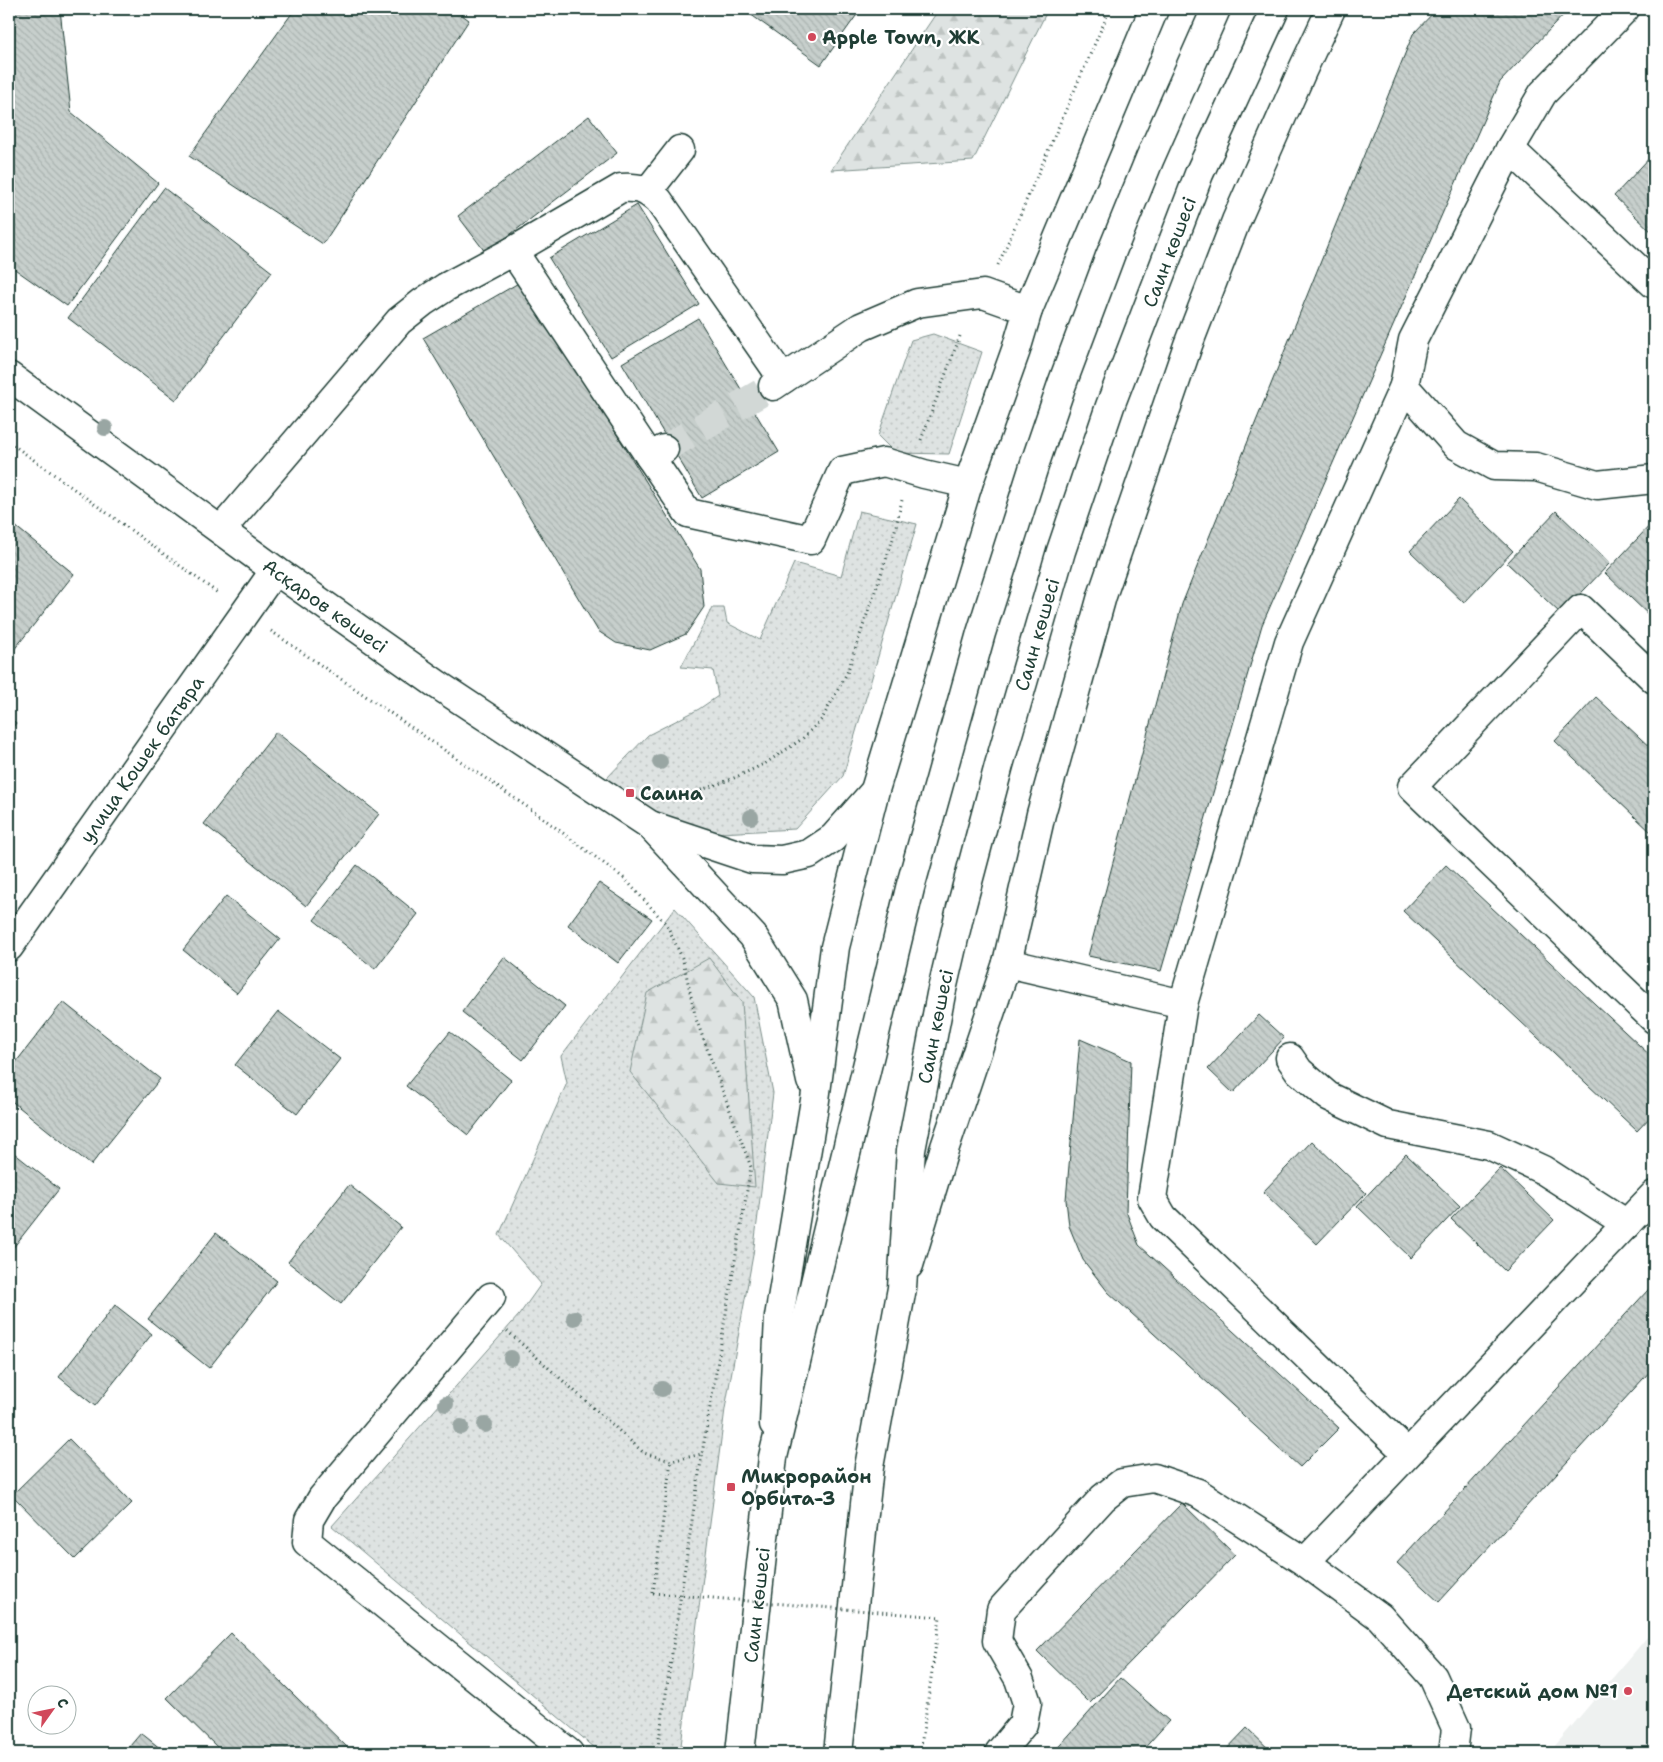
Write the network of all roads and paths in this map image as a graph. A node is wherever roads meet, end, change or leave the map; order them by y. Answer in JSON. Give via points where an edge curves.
{"nodes":[{"id":1,"x":1110,"y":9,"type":"edge"},
{"id":2,"x":1154,"y":9,"type":"edge"},
{"id":3,"x":1275,"y":9,"type":"edge"},
{"id":4,"x":1331,"y":9,"type":"edge"},
{"id":5,"x":1625,"y":9,"type":"edge"},
{"id":6,"x":1211,"y":20,"type":"edge"},
{"id":7,"x":1510,"y":149,"type":"junction"},
{"id":8,"x":680,"y":150,"type":"dead end"},
{"id":9,"x":648,"y":192,"type":"junction"},
{"id":10,"x":513,"y":251,"type":"junction"},
{"id":11,"x":996,"y":271,"type":"dead end"},
{"id":12,"x":1654,"y":284,"type":"edge"},
{"id":13,"x":1028,"y":310,"type":"junction"},
{"id":14,"x":960,"y":336,"type":"dead end"},
{"id":15,"x":9,"y":376,"type":"edge"},
{"id":16,"x":1404,"y":386,"type":"junction"},
{"id":17,"x":9,"y":442,"type":"edge"},
{"id":18,"x":909,"y":469,"type":"junction"},
{"id":19,"x":1654,"y":479,"type":"edge"},
{"id":20,"x":968,"y":484,"type":"junction"},
{"id":21,"x":221,"y":530,"type":"junction"},
{"id":22,"x":275,"y":570,"type":"junction"},
{"id":23,"x":245,"y":612,"type":"junction"},
{"id":24,"x":1654,"y":679,"type":"edge"},
{"id":25,"x":875,"y":790,"type":"junction"},
{"id":26,"x":669,"y":796,"type":"dead end"},
{"id":27,"x":650,"y":825,"type":"junction"},
{"id":28,"x":9,"y":947,"type":"edge"},
{"id":29,"x":1007,"y":963,"type":"junction"},
{"id":30,"x":1184,"y":1004,"type":"junction"},
{"id":31,"x":1654,"y":1019,"type":"edge"},
{"id":32,"x":1290,"y":1058,"type":"dead end"},
{"id":33,"x":814,"y":1100,"type":"junction"},
{"id":34,"x":1654,"y":1195,"type":"edge"},
{"id":35,"x":1627,"y":1224,"type":"junction"},
{"id":36,"x":902,"y":1288,"type":"junction"},
{"id":37,"x":486,"y":1303,"type":"joint"},
{"id":38,"x":702,"y":1454,"type":"junction"},
{"id":39,"x":1407,"y":1454,"type":"junction"},
{"id":40,"x":773,"y":1457,"type":"junction"},
{"id":41,"x":671,"y":1461,"type":"junction"},
{"id":42,"x":1305,"y":1562,"type":"junction"},
{"id":43,"x":569,"y":1753,"type":"edge"},
{"id":44,"x":657,"y":1753,"type":"edge"},
{"id":45,"x":740,"y":1753,"type":"edge"},
{"id":46,"x":838,"y":1753,"type":"edge"},
{"id":47,"x":920,"y":1753,"type":"edge"},
{"id":48,"x":999,"y":1753,"type":"edge"},
{"id":49,"x":1453,"y":1753,"type":"edge"}],
"edges":[{"from":1,"to":11,"type":"path"},
{"from":2,"to":13,"type":"street"},
{"from":3,"to":36,"type":"street","name":"Саин көшесі","via":[[1199,174],[1110,406],[1061,551],[999,765],[943,985],[911,1150]]},
{"from":4,"to":29,"type":"street","via":[[1236,221],[1188,345],[1108,578],[1041,814]]},
{"from":5,"to":7,"type":"street","via":[[1543,93]]},
{"from":6,"to":40,"type":"street","via":[[1147,166],[1069,365],[981,634],[910,888]]},
{"from":7,"to":12,"type":"street"},
{"from":7,"to":16,"type":"street","via":[[1412,340]]},
{"from":8,"to":9,"type":"street"},
{"from":9,"to":10,"type":"street","via":[[637,187],[621,188]]},
{"from":9,"to":13,"type":"street","via":[[659,201],[778,383],[861,327],[917,303],[983,294]]},
{"from":10,"to":18,"type":"street","via":[[657,453],[688,513],[811,540],[842,471],[884,462]]},
{"from":10,"to":21,"type":"street","via":[[446,287],[399,321]]},
{"from":13,"to":20,"type":"street"},
{"from":14,"to":18,"type":"path"},
{"from":15,"to":21,"type":"street","name":"Асқаров көшесі"},
{"from":16,"to":19,"type":"street","via":[[1456,445],[1494,466],[1536,467],[1597,485]]},
{"from":16,"to":30,"type":"street","via":[[1289,642]]},
{"from":17,"to":23,"type":"path"},
{"from":18,"to":20,"type":"street"},
{"from":18,"to":26,"type":"path","via":[[893,539],[847,673],[822,719],[802,739],[766,763],[701,790]]},
{"from":20,"to":25,"type":"street"},
{"from":21,"to":22,"type":"street","name":"Асқаров көшесі"},
{"from":22,"to":23,"type":"street","name":"улица Кошек батыра"},
{"from":22,"to":27,"type":"street","name":"Асқаров көшесі","via":[[438,685]]},
{"from":23,"to":28,"type":"street","name":"улица Кошек батыра"},
{"from":23,"to":38,"type":"path","via":[[536,813],[625,879],[667,925],[683,960],[696,1019],[750,1167]]},
{"from":24,"to":31,"type":"street","via":[[1581,609],[1412,788]]},
{"from":25,"to":27,"type":"street","via":[[833,838],[809,854],[782,860],[752,859]]},
{"from":25,"to":33,"type":"street","via":[[835,948]]},
{"from":27,"to":33,"type":"street","via":[[753,936],[793,1000]]},
{"from":29,"to":30,"type":"street"},
{"from":29,"to":36,"type":"street"},
{"from":30,"to":39,"type":"street","via":[[1152,1198],[1163,1217]]},
{"from":32,"to":35,"type":"street","via":[[1300,1071],[1336,1100],[1388,1125],[1489,1145],[1543,1170]]},
{"from":33,"to":40,"type":"street","via":[[779,1318]]},
{"from":34,"to":35,"type":"street"},
{"from":35,"to":39,"type":"street"},
{"from":36,"to":46,"type":"street","via":[[869,1467]]},
{"from":37,"to":41,"type":"path","via":[[644,1453]]},
{"from":37,"to":43,"type":"street","via":[[322,1498],[309,1520],[307,1542]]},
{"from":38,"to":41,"type":"path"},
{"from":38,"to":44,"type":"path"},
{"from":39,"to":42,"type":"street"},
{"from":40,"to":45,"type":"street","name":"Саин көшесі"},
{"from":41,"to":47,"type":"path","bridge":true,"via":[[653,1593],[940,1618]]},
{"from":42,"to":48,"type":"street","via":[[1198,1493],[1154,1478],[1122,1483],[1103,1498],[1001,1610],[998,1641],[1020,1679],[1027,1703],[1023,1724]]},
{"from":42,"to":49,"type":"street","via":[[1380,1617],[1434,1678],[1456,1728]]}]}
